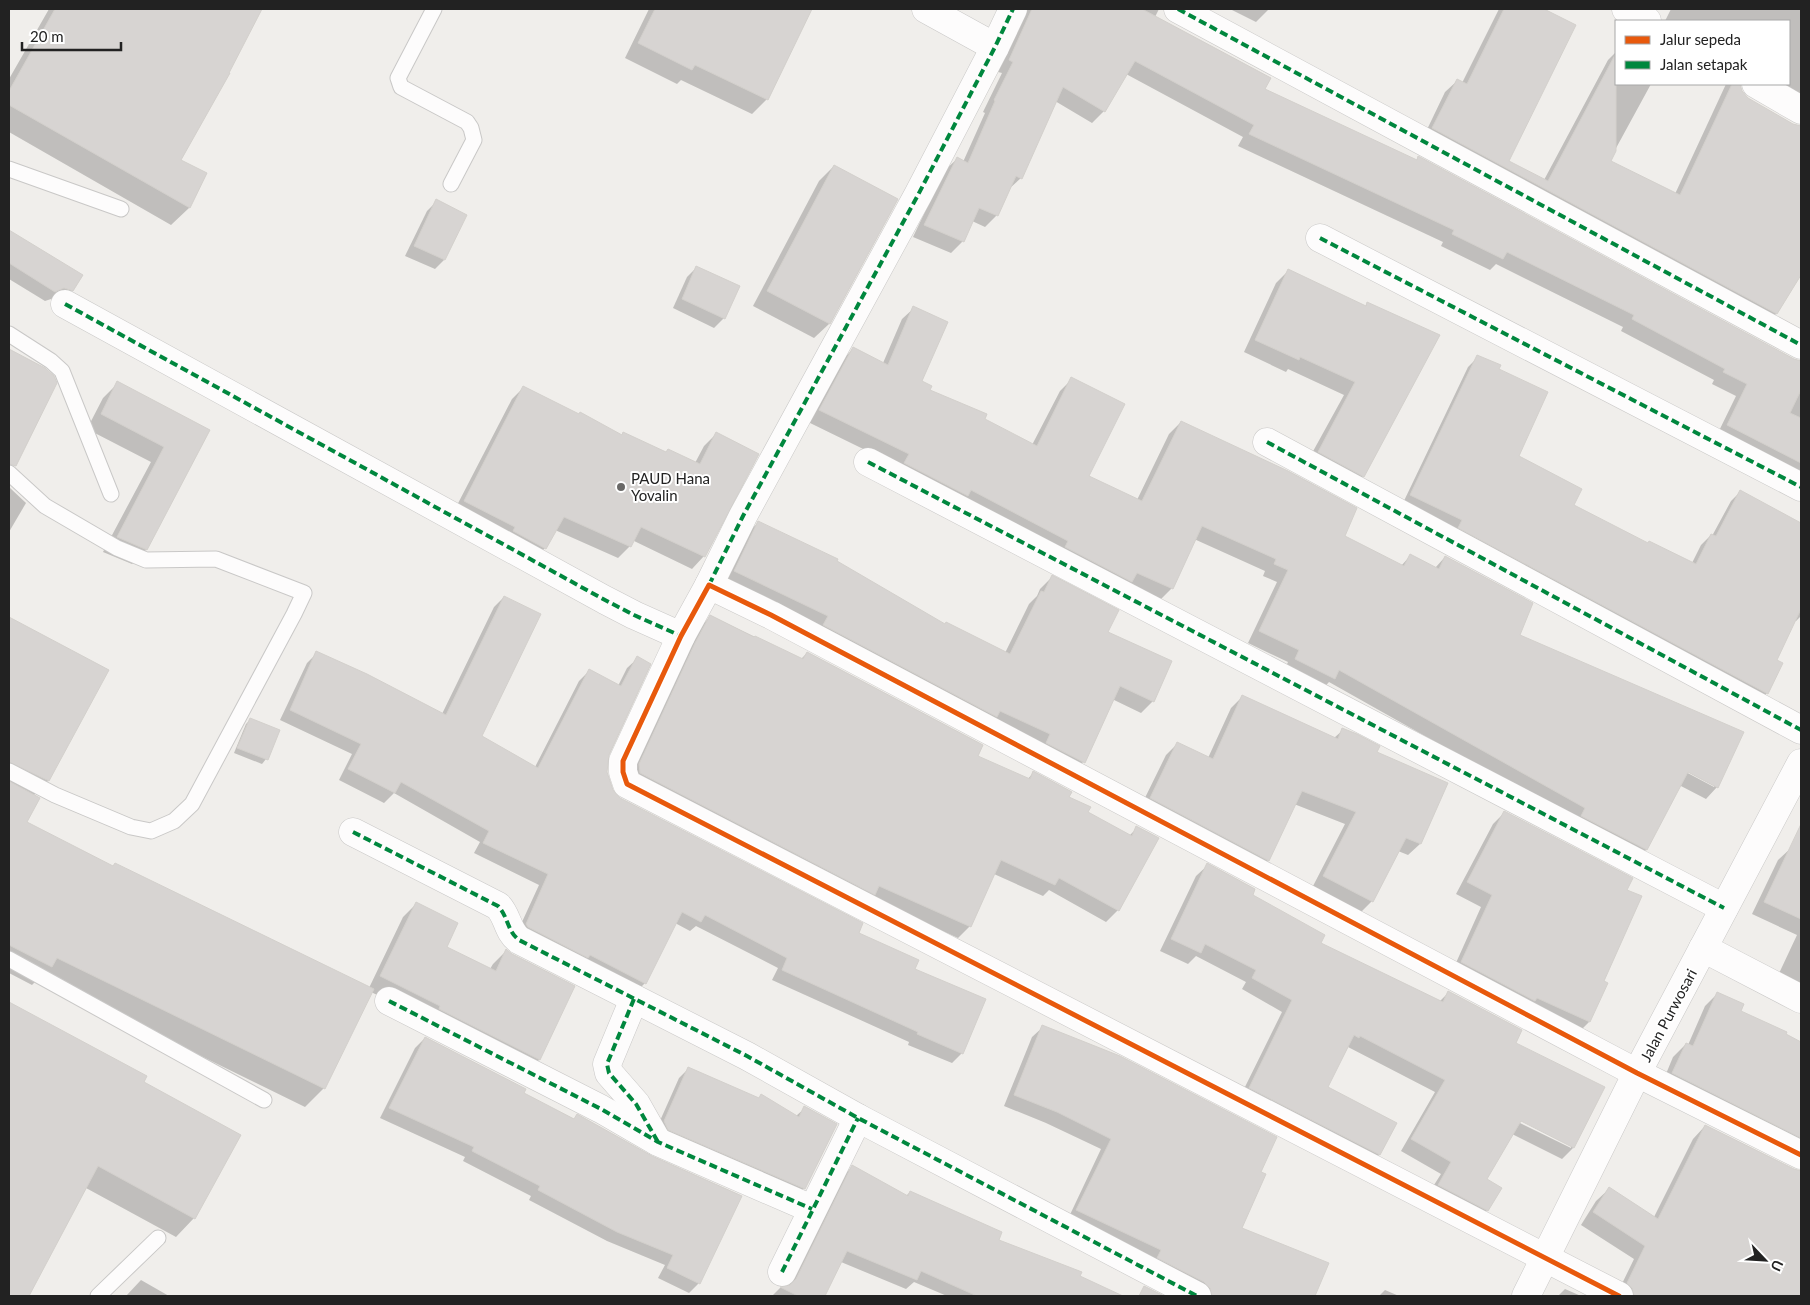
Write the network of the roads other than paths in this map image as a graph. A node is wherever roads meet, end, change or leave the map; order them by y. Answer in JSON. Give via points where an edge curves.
{"nodes":[{"id":1,"x":434,"y":9,"type":"edge"},
{"id":2,"x":926,"y":9,"type":"edge"},
{"id":3,"x":1013,"y":9,"type":"edge"},
{"id":4,"x":1178,"y":9,"type":"edge"},
{"id":5,"x":995,"y":47,"type":"junction"},
{"id":6,"x":1758,"y":85,"type":"edge"},
{"id":7,"x":1801,"y":110,"type":"edge"},
{"id":8,"x":9,"y":169,"type":"edge"},
{"id":9,"x":451,"y":184,"type":"dead end"},
{"id":10,"x":121,"y":209,"type":"dead end"},
{"id":11,"x":1320,"y":238,"type":"dead end"},
{"id":12,"x":65,"y":304,"type":"dead end"},
{"id":13,"x":9,"y":334,"type":"edge"},
{"id":14,"x":1801,"y":345,"type":"edge"},
{"id":15,"x":1268,"y":442,"type":"dead end"},
{"id":16,"x":868,"y":462,"type":"dead end"},
{"id":17,"x":9,"y":473,"type":"edge"},
{"id":18,"x":1801,"y":487,"type":"edge"},
{"id":19,"x":112,"y":494,"type":"dead end"},
{"id":20,"x":709,"y":585,"type":"junction"},
{"id":21,"x":681,"y":636,"type":"junction"},
{"id":22,"x":1801,"y":730,"type":"edge"},
{"id":23,"x":1801,"y":762,"type":"edge"},
{"id":24,"x":9,"y":771,"type":"edge"},
{"id":25,"x":353,"y":832,"type":"dead end"},
{"id":26,"x":1724,"y":908,"type":"junction"},
{"id":27,"x":1703,"y":948,"type":"junction"},
{"id":28,"x":9,"y":960,"type":"edge"},
{"id":29,"x":634,"y":999,"type":"junction"},
{"id":30,"x":1801,"y":999,"type":"edge"},
{"id":31,"x":389,"y":1001,"type":"dead end"},
{"id":32,"x":1637,"y":1073,"type":"junction"},
{"id":33,"x":264,"y":1100,"type":"dead end"},
{"id":34,"x":858,"y":1118,"type":"junction"},
{"id":35,"x":658,"y":1142,"type":"junction"},
{"id":36,"x":1801,"y":1155,"type":"edge"},
{"id":37,"x":812,"y":1210,"type":"junction"},
{"id":38,"x":158,"y":1238,"type":"dead end"},
{"id":39,"x":1545,"y":1259,"type":"junction"},
{"id":40,"x":782,"y":1272,"type":"dead end"},
{"id":41,"x":98,"y":1296,"type":"edge"},
{"id":42,"x":1197,"y":1296,"type":"edge"},
{"id":43,"x":1526,"y":1296,"type":"edge"},
{"id":44,"x":1619,"y":1296,"type":"edge"}],
"edges":[{"from":1,"to":9,"type":"lane","via":[[398,78],[402,87],[467,122],[471,128],[474,140]]},
{"from":2,"to":5,"type":"street"},
{"from":3,"to":5,"type":"street"},
{"from":4,"to":14,"type":"street"},
{"from":5,"to":20,"type":"street"},
{"from":6,"to":7,"type":"street"},
{"from":8,"to":10,"type":"lane"},
{"from":11,"to":18,"type":"street"},
{"from":12,"to":21,"type":"street","via":[[634,616]]},
{"from":13,"to":19,"type":"lane","via":[[62,371]]},
{"from":15,"to":22,"type":"street"},
{"from":16,"to":26,"type":"street"},
{"from":17,"to":24,"type":"lane","via":[[45,506],[117,548],[146,560],[216,559],[304,592],[192,804],[174,820],[151,831],[131,828]]},
{"from":20,"to":21,"type":"street"},
{"from":20,"to":32,"type":"street"},
{"from":21,"to":39,"type":"street","via":[[623,761],[622,772],[627,784]]},
{"from":23,"to":26,"type":"street","name":"Jalan Purwosari"},
{"from":25,"to":29,"type":"street","via":[[498,906],[511,933],[519,940]]},
{"from":26,"to":27,"type":"street","name":"Jalan Purwosari"},
{"from":27,"to":30,"type":"street"},
{"from":27,"to":32,"type":"street","name":"Jalan Purwosari"},
{"from":28,"to":33,"type":"lane"},
{"from":29,"to":34,"type":"street","via":[[747,1056]]},
{"from":29,"to":35,"type":"street","via":[[607,1064],[609,1073],[636,1104]]},
{"from":31,"to":35,"type":"street","via":[[601,1108]]},
{"from":32,"to":36,"type":"street"},
{"from":32,"to":39,"type":"street","name":"Jalan Purwosari"},
{"from":34,"to":37,"type":"street"},
{"from":34,"to":42,"type":"street"},
{"from":35,"to":37,"type":"street"},
{"from":37,"to":40,"type":"street"},
{"from":38,"to":41,"type":"lane"},
{"from":39,"to":43,"type":"street","name":"Jalan Purwosari"},
{"from":39,"to":44,"type":"street"}]}
